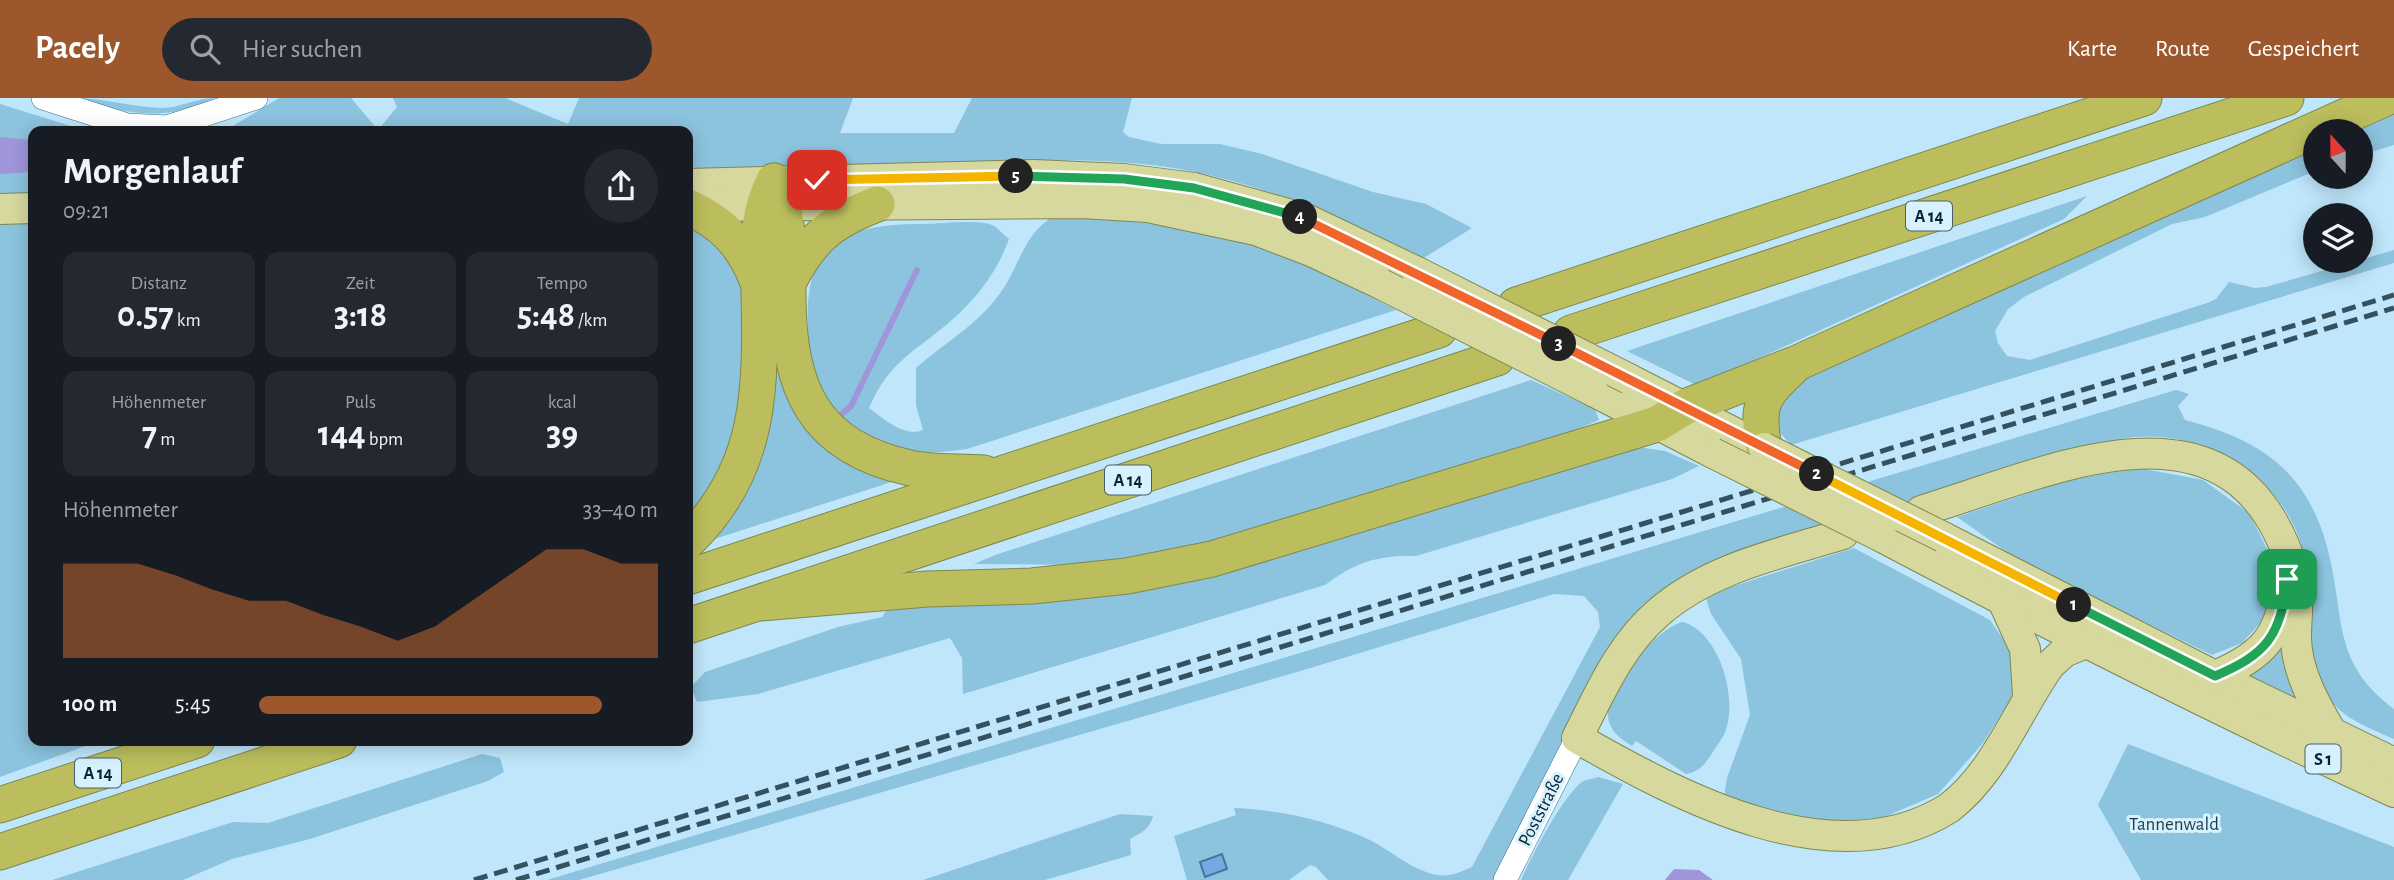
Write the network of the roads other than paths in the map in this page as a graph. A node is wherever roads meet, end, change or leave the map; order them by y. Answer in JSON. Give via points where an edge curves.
{"nodes":[{"id":1,"x":43,"y":98,"type":"edge"},
{"id":2,"x":256,"y":98,"type":"edge"},
{"id":3,"x":2144,"y":98,"type":"edge"},
{"id":4,"x":2286,"y":98,"type":"edge"},
{"id":5,"x":2386,"y":98,"type":"edge"},
{"id":6,"x":227,"y":104,"type":"edge"},
{"id":7,"x":147,"y":126,"type":"edge"},
{"id":8,"x":170,"y":126,"type":"edge"},
{"id":9,"x":693,"y":185,"type":"edge"},
{"id":10,"x":773,"y":197,"type":"junction"},
{"id":11,"x":877,"y":204,"type":"junction"},
{"id":12,"x":693,"y":205,"type":"edge"},
{"id":13,"x":28,"y":208,"type":"edge"},
{"id":14,"x":693,"y":208,"type":"edge"},
{"id":15,"x":0,"y":209,"type":"edge"},
{"id":16,"x":774,"y":284,"type":"junction"},
{"id":17,"x":1516,"y":305,"type":"dead end"},
{"id":18,"x":1439,"y":330,"type":"dead end"},
{"id":19,"x":1572,"y":334,"type":"dead end"},
{"id":20,"x":1497,"y":358,"type":"dead end"},
{"id":21,"x":1795,"y":364,"type":"junction"},
{"id":22,"x":1671,"y":415,"type":"junction"},
{"id":23,"x":1753,"y":432,"type":"junction"},
{"id":24,"x":1002,"y":474,"type":"junction"},
{"id":25,"x":1921,"y":510,"type":"dead end"},
{"id":26,"x":1843,"y":534,"type":"dead end"},
{"id":27,"x":693,"y":535,"type":"edge"},
{"id":28,"x":2289,"y":558,"type":"junction"},
{"id":29,"x":693,"y":575,"type":"edge"},
{"id":30,"x":760,"y":603,"type":"junction"},
{"id":31,"x":2004,"y":603,"type":"junction"},
{"id":32,"x":693,"y":624,"type":"edge"},
{"id":33,"x":2086,"y":643,"type":"junction"},
{"id":34,"x":2215,"y":676,"type":"junction"},
{"id":35,"x":2028,"y":695,"type":"junction"},
{"id":36,"x":2333,"y":735,"type":"junction"},
{"id":37,"x":1577,"y":738,"type":"junction"},
{"id":38,"x":179,"y":746,"type":"edge"},
{"id":39,"x":321,"y":746,"type":"edge"},
{"id":40,"x":2394,"y":763,"type":"edge"},
{"id":41,"x":2394,"y":792,"type":"edge"},
{"id":42,"x":0,"y":805,"type":"edge"},
{"id":43,"x":0,"y":852,"type":"edge"},
{"id":44,"x":1504,"y":880,"type":"edge"}],
"edges":[{"from":1,"to":7,"type":"street","via":[[127,125]]},
{"from":2,"to":6,"type":"street"},
{"from":3,"to":17,"type":"highway","number":"A 14"},
{"from":4,"to":19,"type":"highway","number":"A 14"},
{"from":5,"to":21,"type":"highway"},
{"from":6,"to":8,"type":"street"},
{"from":9,"to":10,"type":"main road","number":"S 1"},
{"from":10,"to":11,"type":"main road","number":"S 1"},
{"from":10,"to":12,"type":"main road","number":"S 1"},
{"from":10,"to":16,"type":"highway","via":[[758,219]]},
{"from":10,"to":22,"type":"main road","number":"S 1","bridge":true,"via":[[1034,176],[1124,179],[1194,188],[1306,219],[1629,379]]},
{"from":11,"to":16,"type":"highway","via":[[850,215],[816,238]]},
{"from":11,"to":22,"type":"main road","number":"S 1","bridge":true,"via":[[1148,207],[1256,230],[1381,284],[1593,391]]},
{"from":13,"to":15,"type":"main road"},
{"from":14,"to":16,"type":"highway","via":[[736,240]]},
{"from":16,"to":24,"type":"highway","via":[[799,386],[828,427],[878,459],[913,468]]},
{"from":16,"to":27,"type":"highway","via":[[745,457],[732,487]]},
{"from":18,"to":24,"type":"highway","number":"A 14"},
{"from":20,"to":30,"type":"highway","number":"A 14"},
{"from":21,"to":22,"type":"highway"},
{"from":21,"to":23,"type":"highway","via":[[1767,391]]},
{"from":22,"to":23,"type":"main road","number":"S 1"},
{"from":22,"to":30,"type":"highway","via":[[1212,559],[1127,576],[1032,586],[927,589]]},
{"from":22,"to":31,"type":"main road","number":"S 1","bridge":true,"via":[[1713,453]]},
{"from":23,"to":34,"type":"main road","number":"S 1","bridge":true,"via":[[1942,537]]},
{"from":24,"to":29,"type":"highway","number":"A 14"},
{"from":25,"to":28,"type":"main road","via":[[2077,463],[2155,451],[2207,461],[2231,475],[2268,511]]},
{"from":26,"to":37,"type":"main road","via":[[1732,569],[1656,614],[1618,660]]},
{"from":28,"to":34,"type":"main road","via":[[2285,600],[2262,651],[2247,663]]},
{"from":28,"to":36,"type":"main road","via":[[2295,577],[2298,658]]},
{"from":30,"to":32,"type":"highway","number":"A 14"},
{"from":31,"to":33,"type":"main road","number":"S 1"},
{"from":31,"to":35,"type":"main road","via":[[2025,649]]},
{"from":33,"to":35,"type":"main road","via":[[2064,652]]},
{"from":33,"to":41,"type":"main road","number":"S 1"},
{"from":34,"to":36,"type":"main road","number":"S 1"},
{"from":35,"to":37,"type":"main road","via":[[1980,776],[1950,808],[1903,834],[1847,845],[1786,838],[1730,817]]},
{"from":36,"to":40,"type":"main road","number":"S 1"},
{"from":37,"to":44,"type":"street","name":"Poststraße"},
{"from":38,"to":42,"type":"highway","number":"A 14"},
{"from":39,"to":43,"type":"highway","number":"A 14"}]}
